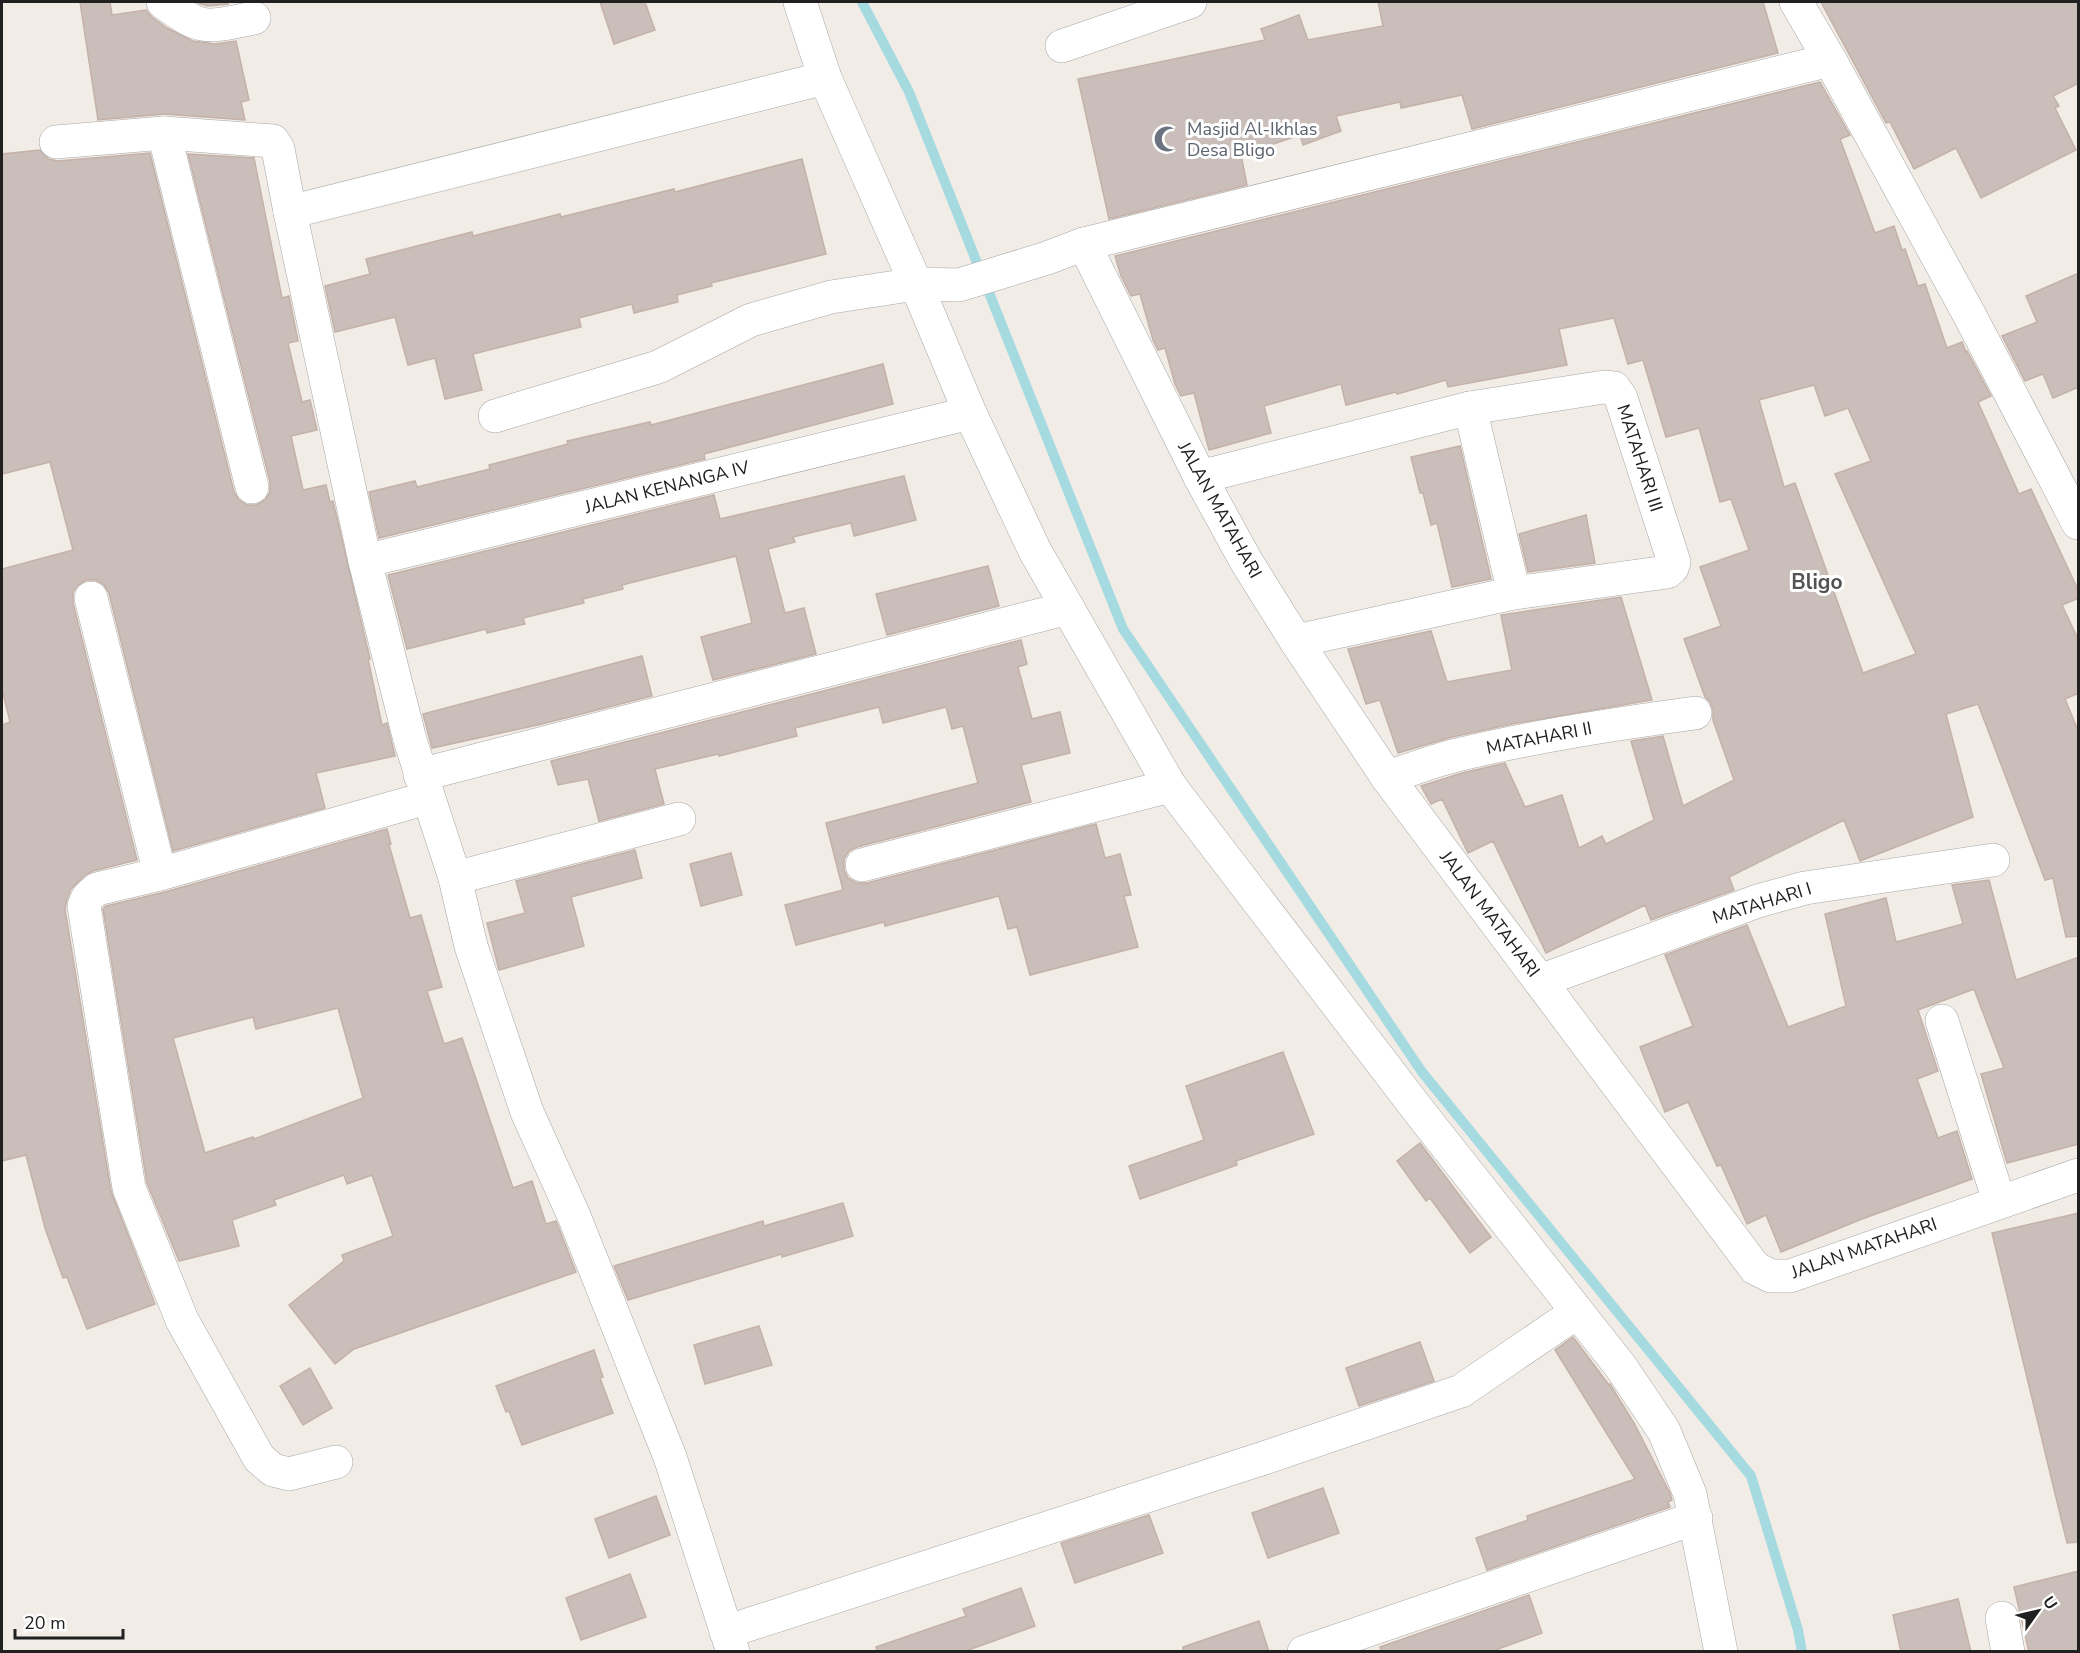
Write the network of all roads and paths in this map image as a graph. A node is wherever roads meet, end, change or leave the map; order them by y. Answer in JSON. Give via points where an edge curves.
{"nodes":[{"id":1,"x":163,"y":2,"type":"edge"},
{"id":2,"x":800,"y":2,"type":"edge"},
{"id":3,"x":1190,"y":2,"type":"edge"},
{"id":4,"x":1796,"y":2,"type":"edge"},
{"id":5,"x":254,"y":18,"type":"dead end"},
{"id":6,"x":1062,"y":46,"type":"dead end"},
{"id":7,"x":1830,"y":60,"type":"junction"},
{"id":8,"x":825,"y":78,"type":"junction"},
{"id":9,"x":164,"y":133,"type":"junction"},
{"id":10,"x":56,"y":142,"type":"dead end"},
{"id":11,"x":290,"y":212,"type":"junction"},
{"id":12,"x":1084,"y":244,"type":"junction"},
{"id":13,"x":916,"y":284,"type":"junction"},
{"id":14,"x":1470,"y":408,"type":"junction"},
{"id":15,"x":970,"y":413,"type":"junction"},
{"id":16,"x":495,"y":416,"type":"dead end"},
{"id":17,"x":1200,"y":477,"type":"junction"},
{"id":18,"x":252,"y":488,"type":"dead end"},
{"id":19,"x":2079,"y":523,"type":"edge"},
{"id":20,"x":365,"y":561,"type":"junction"},
{"id":21,"x":1514,"y":593,"type":"junction"},
{"id":22,"x":91,"y":598,"type":"dead end"},
{"id":23,"x":1068,"y":608,"type":"junction"},
{"id":24,"x":1296,"y":642,"type":"junction"},
{"id":25,"x":1695,"y":712,"type":"dead end"},
{"id":26,"x":1387,"y":777,"type":"junction"},
{"id":27,"x":1170,"y":786,"type":"junction"},
{"id":28,"x":424,"y":787,"type":"junction"},
{"id":29,"x":679,"y":819,"type":"dead end"},
{"id":30,"x":1993,"y":860,"type":"dead end"},
{"id":31,"x":862,"y":865,"type":"dead end"},
{"id":32,"x":160,"y":874,"type":"junction"},
{"id":33,"x":455,"y":878,"type":"junction"},
{"id":34,"x":1540,"y":981,"type":"junction"},
{"id":35,"x":1941,"y":1021,"type":"dead end"},
{"id":36,"x":2079,"y":1175,"type":"edge"},
{"id":37,"x":1999,"y":1202,"type":"junction"},
{"id":38,"x":1578,"y":1312,"type":"junction"},
{"id":39,"x":336,"y":1462,"type":"dead end"},
{"id":40,"x":1696,"y":1518,"type":"junction"},
{"id":41,"x":2002,"y":1618,"type":"dead end"},
{"id":42,"x":730,"y":1642,"type":"edge"},
{"id":43,"x":1304,"y":1652,"type":"edge"},
{"id":44,"x":1721,"y":1652,"type":"edge"},
{"id":45,"x":2008,"y":1652,"type":"edge"}],
"edges":[{"from":1,"to":5,"type":"street","via":[[196,23],[211,27]]},
{"from":2,"to":8,"type":"street"},
{"from":3,"to":6,"type":"street"},
{"from":4,"to":7,"type":"street"},
{"from":7,"to":12,"type":"street"},
{"from":7,"to":19,"type":"street"},
{"from":8,"to":11,"type":"street"},
{"from":8,"to":13,"type":"street"},
{"from":9,"to":10,"type":"street"},
{"from":9,"to":11,"type":"street","via":[[273,141]]},
{"from":9,"to":18,"type":"street"},
{"from":11,"to":20,"type":"street"},
{"from":12,"to":13,"type":"street","via":[[959,285]]},
{"from":12,"to":17,"type":"street","name":"JALAN MATAHARI"},
{"from":13,"to":15,"type":"street"},
{"from":13,"to":16,"type":"street","via":[[831,297],[751,320],[658,368]]},
{"from":14,"to":17,"type":"street","name":"MATAHARI III"},
{"from":14,"to":21,"type":"street"},
{"from":14,"to":21,"type":"street","name":"MATAHARI III","via":[[1614,388],[1621,398],[1674,562],[1667,572]]},
{"from":15,"to":20,"type":"street","name":"JALAN KENANGA IV"},
{"from":15,"to":23,"type":"street","via":[[1035,551]]},
{"from":17,"to":24,"type":"street","name":"JALAN MATAHARI"},
{"from":20,"to":28,"type":"street"},
{"from":21,"to":24,"type":"street","name":"MATAHARI III"},
{"from":22,"to":32,"type":"street"},
{"from":23,"to":27,"type":"street"},
{"from":23,"to":28,"type":"street"},
{"from":24,"to":26,"type":"street","name":"JALAN MATAHARI"},
{"from":25,"to":26,"type":"street","name":"MATAHARI II","via":[[1521,740]]},
{"from":26,"to":34,"type":"street","name":"JALAN MATAHARI"},
{"from":27,"to":31,"type":"street"},
{"from":27,"to":38,"type":"street"},
{"from":28,"to":32,"type":"street"},
{"from":28,"to":33,"type":"street"},
{"from":29,"to":33,"type":"street"},
{"from":30,"to":34,"type":"street","name":"MATAHARI I","via":[[1805,888],[1758,901]]},
{"from":32,"to":39,"type":"street","via":[[97,889],[84,906],[129,1188],[182,1320],[259,1458],[273,1470],[289,1474]]},
{"from":33,"to":42,"type":"street","via":[[471,946],[527,1112],[574,1216],[670,1457]]},
{"from":34,"to":37,"type":"street","name":"JALAN MATAHARI","via":[[1755,1268],[1771,1276],[1790,1276]]},
{"from":35,"to":37,"type":"street"},
{"from":36,"to":37,"type":"street","name":"JALAN MATAHARI"},
{"from":38,"to":40,"type":"street","via":[[1664,1431]]},
{"from":38,"to":42,"type":"street","via":[[1461,1390]]},
{"from":40,"to":43,"type":"street"},
{"from":40,"to":44,"type":"street"},
{"from":41,"to":45,"type":"street"}]}
